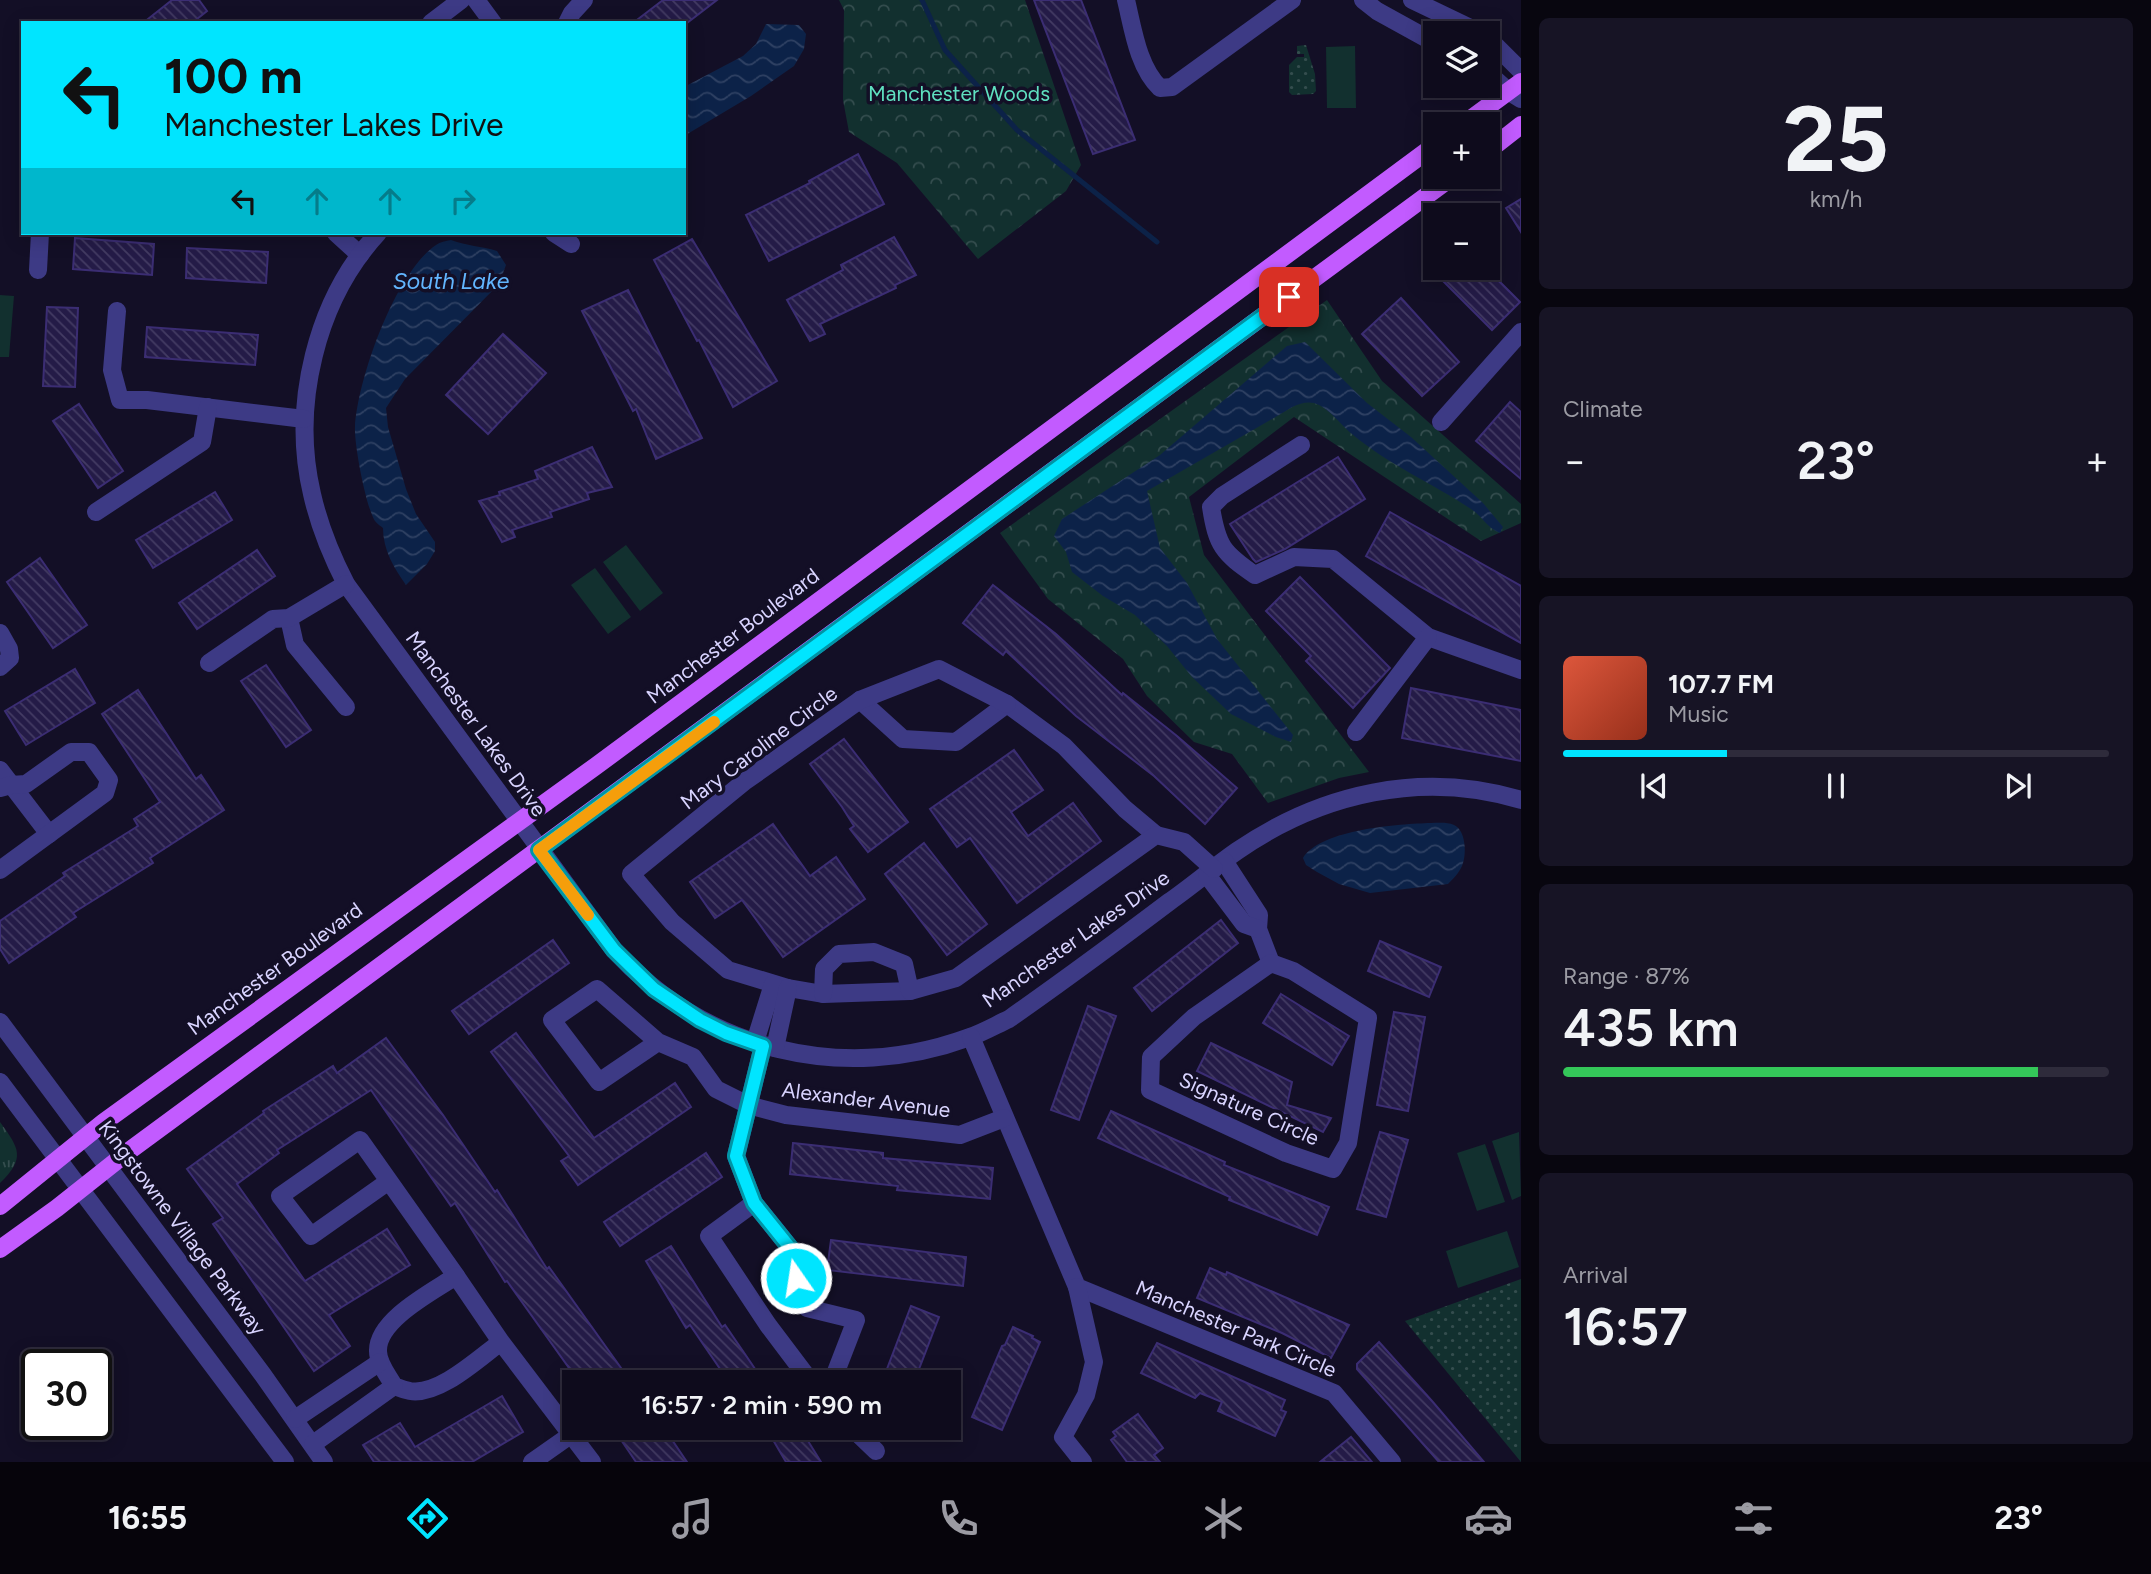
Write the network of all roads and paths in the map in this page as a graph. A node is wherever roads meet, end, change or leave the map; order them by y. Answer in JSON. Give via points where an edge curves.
{"nodes":[{"id":1,"x":461,"y":0,"type":"edge"},
{"id":2,"x":476,"y":0,"type":"edge"},
{"id":3,"x":584,"y":0,"type":"edge"},
{"id":4,"x":1126,"y":0,"type":"edge"},
{"id":5,"x":1292,"y":0,"type":"edge"},
{"id":6,"x":1363,"y":0,"type":"edge"},
{"id":7,"x":1412,"y":0,"type":"edge"},
{"id":8,"x":434,"y":21,"type":"edge"},
{"id":9,"x":492,"y":21,"type":"edge"},
{"id":10,"x":568,"y":21,"type":"edge"},
{"id":11,"x":1456,"y":21,"type":"edge"},
{"id":12,"x":1423,"y":37,"type":"edge"},
{"id":13,"x":1500,"y":50,"type":"edge"},
{"id":14,"x":1521,"y":71,"type":"edge"},
{"id":15,"x":1500,"y":80,"type":"edge"},
{"id":16,"x":1517,"y":91,"type":"edge"},
{"id":17,"x":1483,"y":112,"type":"edge"},
{"id":18,"x":1521,"y":125,"type":"edge"},
{"id":19,"x":1500,"y":142,"type":"edge"},
{"id":20,"x":1423,"y":154,"type":"edge"},
{"id":21,"x":1436,"y":189,"type":"edge"},
{"id":22,"x":40,"y":235,"type":"edge"},
{"id":23,"x":338,"y":235,"type":"edge"},
{"id":24,"x":376,"y":235,"type":"edge"},
{"id":25,"x":557,"y":235,"type":"edge"},
{"id":26,"x":571,"y":244,"type":"dead end"},
{"id":27,"x":360,"y":255,"type":"junction"},
{"id":28,"x":38,"y":270,"type":"dead end"},
{"id":29,"x":117,"y":311,"type":"dead end"},
{"id":30,"x":1521,"y":332,"type":"edge"},
{"id":31,"x":208,"y":407,"type":"junction"},
{"id":32,"x":304,"y":419,"type":"junction"},
{"id":33,"x":1441,"y":422,"type":"dead end"},
{"id":34,"x":1301,"y":445,"type":"dead end"},
{"id":35,"x":96,"y":512,"type":"dead end"},
{"id":36,"x":346,"y":584,"type":"junction"},
{"id":37,"x":289,"y":618,"type":"junction"},
{"id":38,"x":0,"y":633,"type":"edge"},
{"id":39,"x":1428,"y":638,"type":"junction"},
{"id":40,"x":209,"y":663,"type":"dead end"},
{"id":41,"x":0,"y":667,"type":"edge"},
{"id":42,"x":1521,"y":670,"type":"edge"},
{"id":43,"x":860,"y":700,"type":"junction"},
{"id":44,"x":1007,"y":704,"type":"junction"},
{"id":45,"x":346,"y":707,"type":"dead end"},
{"id":46,"x":1356,"y":732,"type":"dead end"},
{"id":47,"x":4,"y":781,"type":"edge"},
{"id":48,"x":1521,"y":800,"type":"edge"},
{"id":49,"x":519,"y":822,"type":"junction"},
{"id":50,"x":49,"y":834,"type":"junction"},
{"id":51,"x":1156,"y":835,"type":"junction"},
{"id":52,"x":539,"y":850,"type":"junction"},
{"id":53,"x":1215,"y":868,"type":"junction"},
{"id":54,"x":0,"y":870,"type":"edge"},
{"id":55,"x":1271,"y":963,"type":"junction"},
{"id":56,"x":780,"y":986,"type":"junction"},
{"id":57,"x":910,"y":991,"type":"junction"},
{"id":58,"x":823,"y":994,"type":"junction"},
{"id":59,"x":0,"y":1022,"type":"edge"},
{"id":60,"x":971,"y":1037,"type":"junction"},
{"id":61,"x":659,"y":1042,"type":"junction"},
{"id":62,"x":764,"y":1045,"type":"junction"},
{"id":63,"x":0,"y":1082,"type":"edge"},
{"id":64,"x":747,"y":1105,"type":"junction"},
{"id":65,"x":1004,"y":1118,"type":"junction"},
{"id":66,"x":86,"y":1137,"type":"junction"},
{"id":67,"x":58,"y":1161,"type":"junction"},
{"id":68,"x":108,"y":1167,"type":"junction"},
{"id":69,"x":389,"y":1181,"type":"junction"},
{"id":70,"x":79,"y":1189,"type":"junction"},
{"id":71,"x":754,"y":1203,"type":"junction"},
{"id":72,"x":0,"y":1206,"type":"edge"},
{"id":73,"x":0,"y":1249,"type":"edge"},
{"id":74,"x":456,"y":1276,"type":"junction"},
{"id":75,"x":1077,"y":1287,"type":"junction"},
{"id":76,"x":502,"y":1342,"type":"junction"},
{"id":77,"x":380,"y":1362,"type":"junction"},
{"id":78,"x":802,"y":1370,"type":"edge"},
{"id":79,"x":837,"y":1370,"type":"edge"},
{"id":80,"x":394,"y":1386,"type":"junction"},
{"id":81,"x":295,"y":1419,"type":"junction"},
{"id":82,"x":562,"y":1421,"type":"edge"},
{"id":83,"x":563,"y":1440,"type":"edge"},
{"id":84,"x":576,"y":1440,"type":"edge"},
{"id":85,"x":865,"y":1440,"type":"edge"},
{"id":86,"x":313,"y":1444,"type":"junction"},
{"id":87,"x":876,"y":1451,"type":"dead end"},
{"id":88,"x":285,"y":1462,"type":"edge"},
{"id":89,"x":324,"y":1462,"type":"edge"},
{"id":90,"x":532,"y":1462,"type":"edge"},
{"id":91,"x":592,"y":1462,"type":"edge"},
{"id":92,"x":1083,"y":1462,"type":"edge"},
{"id":93,"x":1392,"y":1462,"type":"edge"}],
"edges":[{"from":1,"to":8,"type":"street"},
{"from":2,"to":9,"type":"street"},
{"from":3,"to":10,"type":"street"},
{"from":4,"to":5,"type":"street","via":[[1139,48],[1160,88],[1172,88]]},
{"from":6,"to":12,"type":"street"},
{"from":7,"to":11,"type":"street"},
{"from":13,"to":14,"type":"street"},
{"from":15,"to":16,"type":"street"},
{"from":16,"to":17,"type":"main road"},
{"from":18,"to":19,"type":"main road"},
{"from":20,"to":49,"type":"main road","name":"Manchester Boulevard"},
{"from":21,"to":52,"type":"main road"},
{"from":22,"to":28,"type":"street"},
{"from":23,"to":27,"type":"street"},
{"from":24,"to":27,"type":"street","name":"Manchester Lakes Drive"},
{"from":25,"to":26,"type":"street"},
{"from":27,"to":32,"type":"street","name":"Manchester Lakes Drive","via":[[322,329]]},
{"from":29,"to":31,"type":"street","via":[[112,370],[120,400]]},
{"from":30,"to":33,"type":"street"},
{"from":31,"to":32,"type":"street"},
{"from":31,"to":35,"type":"street","via":[[202,442]]},
{"from":32,"to":36,"type":"street","name":"Manchester Lakes Drive","via":[[311,491]]},
{"from":34,"to":39,"type":"street","via":[[1211,507],[1215,534],[1229,557],[1255,575],[1294,557],[1332,559]]},
{"from":36,"to":37,"type":"street"},
{"from":36,"to":49,"type":"street","name":"Manchester Lakes Drive"},
{"from":37,"to":40,"type":"street","via":[[273,619]]},
{"from":37,"to":45,"type":"street","via":[[295,645]]},
{"from":38,"to":41,"type":"street","via":[[10,658]]},
{"from":39,"to":42,"type":"street"},
{"from":39,"to":46,"type":"street"},
{"from":43,"to":44,"type":"street","name":"Mary Caroline Circle","via":[[939,669]]},
{"from":43,"to":44,"type":"street","name":"Mary Caroline Circle","via":[[903,739],[956,742]]},
{"from":43,"to":56,"type":"street","name":"Mary Caroline Circle","via":[[744,782],[631,874],[672,922],[728,970]]},
{"from":44,"to":51,"type":"street","name":"Mary Caroline Circle","via":[[1064,746]]},
{"from":47,"to":50,"type":"street"},
{"from":47,"to":50,"type":"street","via":[[26,784],[71,752],[89,752],[109,780],[105,793]]},
{"from":48,"to":53,"type":"street","name":"Manchester Lakes Drive","via":[[1467,787],[1380,790],[1319,807],[1282,824]]},
{"from":49,"to":52,"type":"street","name":"Manchester Lakes Drive"},
{"from":49,"to":66,"type":"main road","name":"Manchester Boulevard"},
{"from":50,"to":54,"type":"street"},
{"from":51,"to":53,"type":"street","name":"Mary Caroline Circle","via":[[1184,842]]},
{"from":51,"to":57,"type":"street","name":"Mary Caroline Circle","via":[[956,978]]},
{"from":52,"to":62,"type":"street","name":"Manchester Lakes Drive","via":[[632,970],[700,1020]]},
{"from":52,"to":68,"type":"main road"},
{"from":53,"to":55,"type":"street","via":[[1259,915],[1258,929]]},
{"from":53,"to":60,"type":"street","name":"Manchester Lakes Drive","via":[[1009,1019]]},
{"from":55,"to":55,"type":"street","name":"Signature Circle","via":[[1194,1017],[1151,1057],[1150,1090],[1286,1153],[1333,1169],[1348,1143],[1368,1018],[1293,971]]},
{"from":56,"to":58,"type":"street","name":"Mary Caroline Circle"},
{"from":56,"to":62,"type":"street"},
{"from":57,"to":58,"type":"street","name":"Mary Caroline Circle"},
{"from":57,"to":58,"type":"street","via":[[904,964],[874,952],[839,954],[824,969]]},
{"from":59,"to":66,"type":"street","name":"Kingstowne Village Parkway"},
{"from":60,"to":62,"type":"street","name":"Manchester Lakes Drive","via":[[916,1051],[854,1059],[818,1057]]},
{"from":60,"to":65,"type":"street"},
{"from":61,"to":61,"type":"street","name":"Alexander Avenue","via":[[599,1082],[552,1020],[597,989]]},
{"from":61,"to":64,"type":"street","name":"Alexander Avenue","via":[[693,1057],[716,1089]]},
{"from":62,"to":64,"type":"street"},
{"from":63,"to":67,"type":"street"},
{"from":64,"to":65,"type":"street","name":"Alexander Avenue","via":[[786,1115],[960,1135]]},
{"from":64,"to":71,"type":"street","via":[[736,1156]]},
{"from":65,"to":75,"type":"street"},
{"from":66,"to":67,"type":"main road","name":"Manchester Boulevard"},
{"from":66,"to":68,"type":"street","name":"Kingstowne Village Parkway"},
{"from":67,"to":70,"type":"street"},
{"from":67,"to":72,"type":"main road","name":"Manchester Boulevard"},
{"from":68,"to":70,"type":"main road"},
{"from":68,"to":81,"type":"street","name":"Kingstowne Village Parkway"},
{"from":69,"to":69,"type":"street","via":[[360,1140],[280,1196],[311,1236]]},
{"from":69,"to":74,"type":"street"},
{"from":70,"to":73,"type":"main road"},
{"from":70,"to":88,"type":"street"},
{"from":71,"to":78,"type":"street","via":[[709,1236]]},
{"from":71,"to":79,"type":"street","via":[[799,1259],[793,1297],[807,1308],[856,1320]]},
{"from":74,"to":76,"type":"street"},
{"from":74,"to":77,"type":"street","via":[[388,1323],[377,1350]]},
{"from":75,"to":92,"type":"street","via":[[1094,1363],[1086,1395],[1063,1437]]},
{"from":75,"to":93,"type":"street","name":"Manchester Park Circle","via":[[1334,1393]]},
{"from":76,"to":80,"type":"street","via":[[440,1386],[411,1392]]},
{"from":76,"to":82,"type":"street"},
{"from":77,"to":80,"type":"street"},
{"from":77,"to":81,"type":"street"},
{"from":80,"to":86,"type":"street"},
{"from":81,"to":86,"type":"street","name":"Kingstowne Village Parkway"},
{"from":83,"to":90,"type":"street"},
{"from":84,"to":91,"type":"street"},
{"from":85,"to":87,"type":"street"},
{"from":86,"to":89,"type":"street","name":"Kingstowne Village Parkway"}]}
